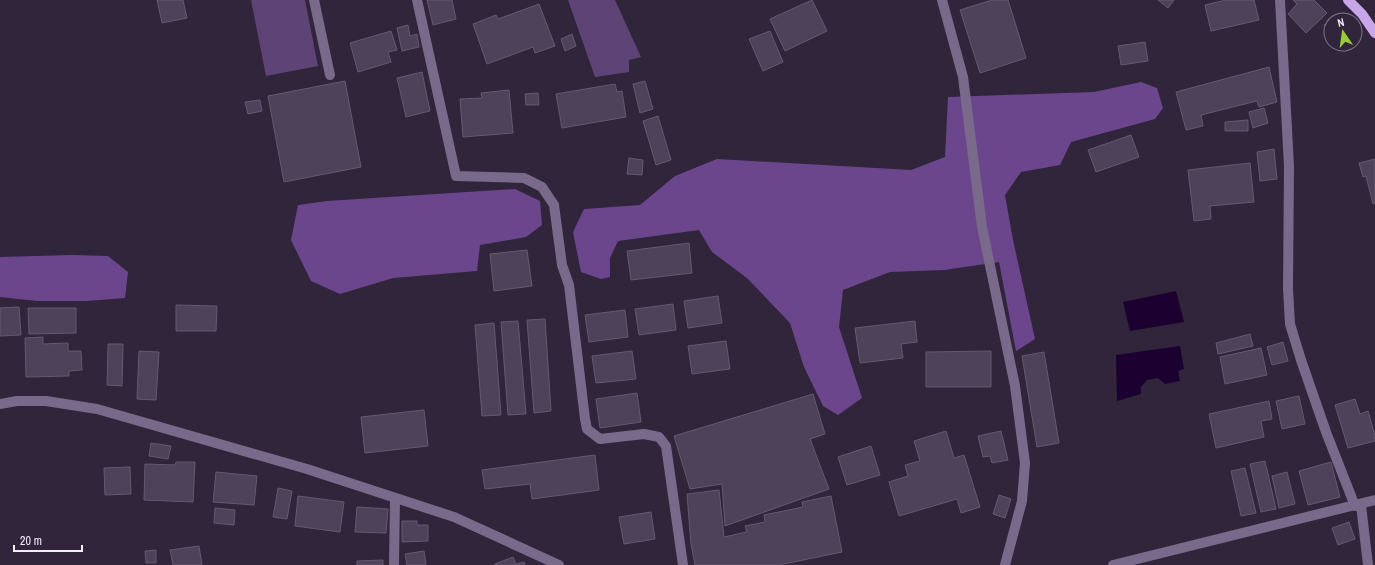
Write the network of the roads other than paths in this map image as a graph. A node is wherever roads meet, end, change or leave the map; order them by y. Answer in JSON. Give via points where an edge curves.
{"nodes":[{"id":1,"x":314,"y":0,"type":"edge"},
{"id":2,"x":417,"y":0,"type":"edge"},
{"id":3,"x":942,"y":0,"type":"edge"},
{"id":4,"x":1280,"y":0,"type":"edge"},
{"id":5,"x":1348,"y":0,"type":"edge"},
{"id":6,"x":1375,"y":33,"type":"edge"},
{"id":7,"x":330,"y":75,"type":"dead end"},
{"id":8,"x":0,"y":404,"type":"edge"},
{"id":9,"x":395,"y":498,"type":"junction"},
{"id":10,"x":1375,"y":500,"type":"edge"},
{"id":11,"x":1358,"y":505,"type":"junction"},
{"id":12,"x":394,"y":565,"type":"edge"},
{"id":13,"x":559,"y":565,"type":"edge"},
{"id":14,"x":683,"y":565,"type":"edge"},
{"id":15,"x":1005,"y":565,"type":"edge"},
{"id":16,"x":1113,"y":565,"type":"edge"},
{"id":17,"x":1368,"y":565,"type":"edge"}],
"edges":[{"from":1,"to":7,"type":"street"},
{"from":2,"to":14,"type":"street","via":[[456,176],[524,178],[542,187],[554,204],[562,265],[570,285],[587,429],[600,439],[644,434],[659,437],[666,446]]},
{"from":3,"to":15,"type":"street","via":[[963,77],[982,227],[1015,386],[1024,463],[1022,501]]},
{"from":4,"to":11,"type":"street","via":[[1289,166],[1290,324],[1326,432]]},
{"from":5,"to":6,"type":"main road"},
{"from":8,"to":9,"type":"street","via":[[46,401],[97,409],[307,469]]},
{"from":9,"to":12,"type":"street"},
{"from":9,"to":13,"type":"street","via":[[454,517]]},
{"from":10,"to":11,"type":"street"},
{"from":11,"to":16,"type":"street"},
{"from":11,"to":17,"type":"street"}]}
